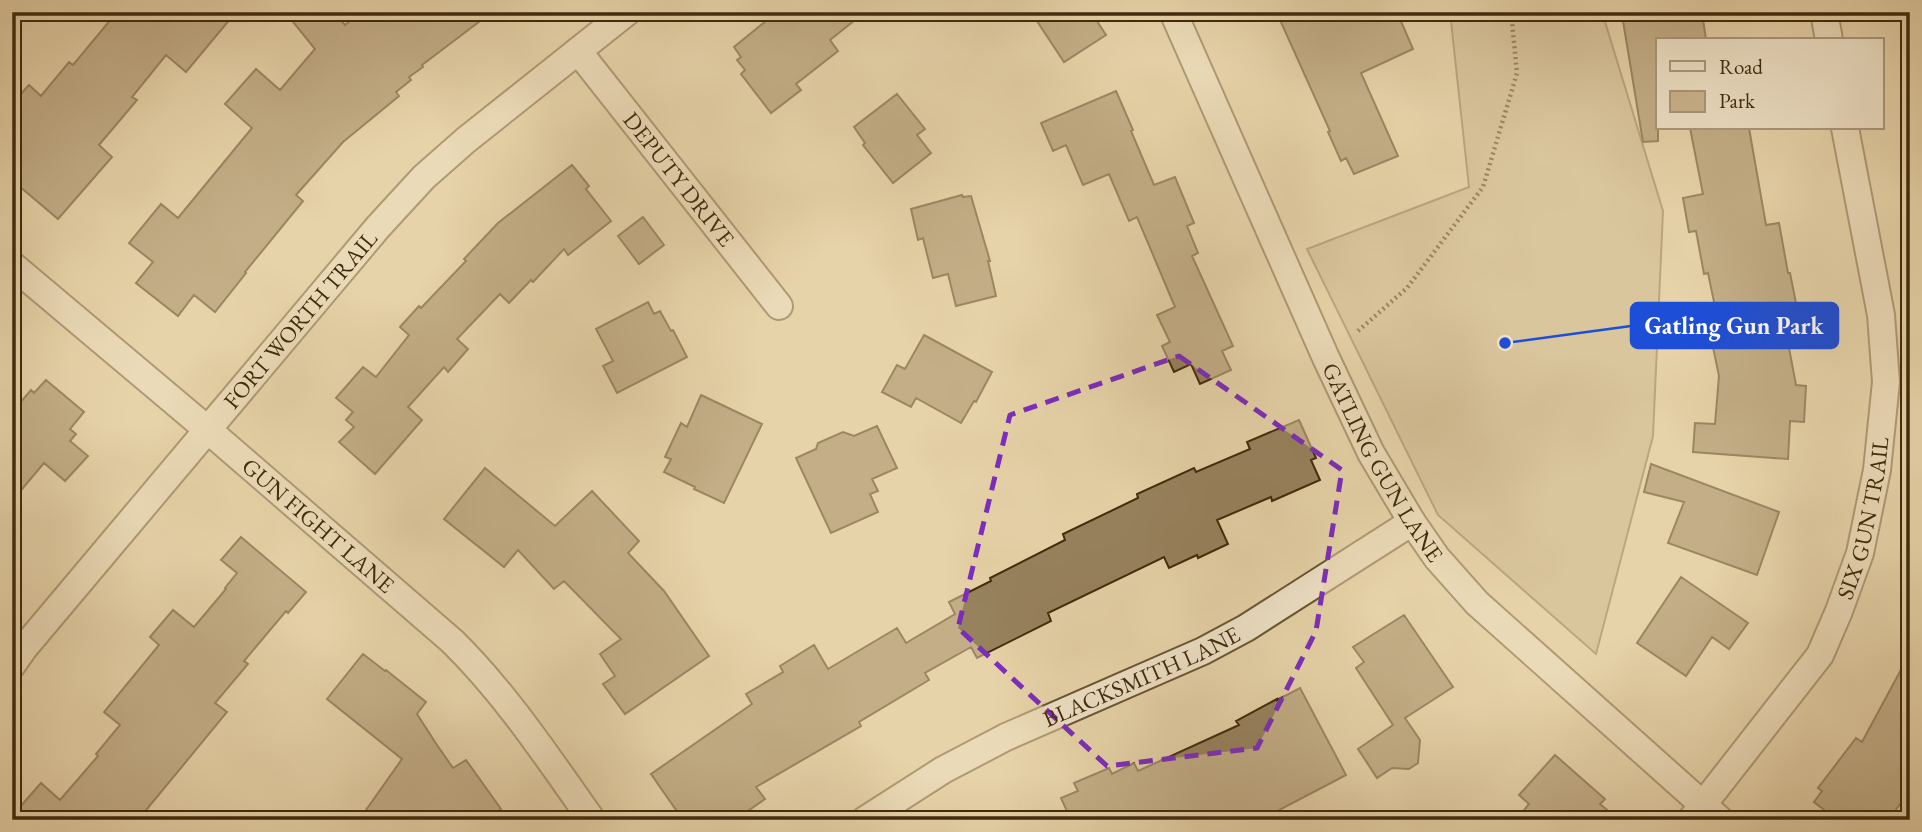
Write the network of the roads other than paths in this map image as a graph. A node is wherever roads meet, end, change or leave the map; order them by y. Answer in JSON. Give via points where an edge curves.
{"nodes":[{"id":1,"x":627,"y":12,"type":"edge"},
{"id":2,"x":1173,"y":12,"type":"edge"},
{"id":3,"x":1824,"y":12,"type":"edge"},
{"id":4,"x":1829,"y":38,"type":"edge"},
{"id":5,"x":578,"y":51,"type":"junction"},
{"id":6,"x":1845,"y":130,"type":"edge"},
{"id":7,"x":12,"y":265,"type":"edge"},
{"id":8,"x":779,"y":306,"type":"dead end"},
{"id":9,"x":208,"y":430,"type":"junction"},
{"id":10,"x":1412,"y":522,"type":"junction"},
{"id":11,"x":12,"y":665,"type":"edge"},
{"id":12,"x":1705,"y":815,"type":"edge"},
{"id":13,"x":592,"y":820,"type":"edge"},
{"id":14,"x":865,"y":820,"type":"edge"}],
"edges":[{"from":1,"to":5,"type":"street","name":"FORT WORTH TRAIL"},
{"from":2,"to":10,"type":"street","name":"GATLING GUN LANE","via":[[1326,358],[1371,453]]},
{"from":3,"to":4,"type":"street"},
{"from":5,"to":8,"type":"street","name":"DEPUTY DRIVE"},
{"from":5,"to":9,"type":"street","name":"FORT WORTH TRAIL","via":[[424,177]]},
{"from":6,"to":12,"type":"street","name":"SIX GUN TRAIL","via":[[1881,315],[1886,382],[1877,470],[1860,553],[1820,655]]},
{"from":7,"to":9,"type":"street","name":"GUN FIGHT LANE"},
{"from":9,"to":11,"type":"street","name":"FORT WORTH TRAIL"},
{"from":9,"to":13,"type":"street","name":"GUN FIGHT LANE","via":[[472,660]]},
{"from":10,"to":12,"type":"street","name":"GATLING GUN LANE","via":[[1476,603]]},
{"from":10,"to":14,"type":"street","name":"BLACKSMITH LANE","via":[[1246,628],[1006,737],[943,770]]}]}
